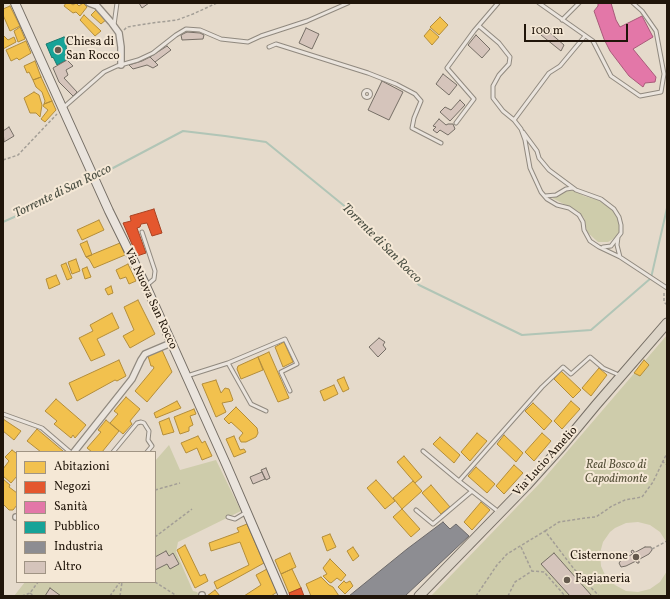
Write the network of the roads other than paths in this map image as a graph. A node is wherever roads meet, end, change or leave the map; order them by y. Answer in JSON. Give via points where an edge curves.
{"nodes":[{"id":1,"x":15,"y":3,"type":"edge"},
{"id":2,"x":89,"y":3,"type":"edge"},
{"id":3,"x":116,"y":3,"type":"edge"},
{"id":4,"x":348,"y":3,"type":"edge"},
{"id":5,"x":498,"y":3,"type":"edge"},
{"id":6,"x":539,"y":3,"type":"edge"},
{"id":7,"x":579,"y":3,"type":"edge"},
{"id":8,"x":633,"y":3,"type":"edge"},
{"id":9,"x":562,"y":20,"type":"junction"},
{"id":10,"x":114,"y":26,"type":"junction"},
{"id":11,"x":479,"y":26,"type":"junction"},
{"id":12,"x":585,"y":36,"type":"junction"},
{"id":13,"x":269,"y":47,"type":"dead end"},
{"id":14,"x":121,"y":65,"type":"junction"},
{"id":15,"x":62,"y":109,"type":"junction"},
{"id":16,"x":514,"y":120,"type":"junction"},
{"id":17,"x":456,"y":123,"type":"dead end"},
{"id":18,"x":521,"y":129,"type":"junction"},
{"id":19,"x":440,"y":143,"type":"dead end"},
{"id":20,"x":573,"y":188,"type":"junction"},
{"id":21,"x":545,"y":196,"type":"junction"},
{"id":22,"x":142,"y":232,"type":"dead end"},
{"id":23,"x":618,"y":237,"type":"junction"},
{"id":24,"x":603,"y":247,"type":"junction"},
{"id":25,"x":620,"y":257,"type":"junction"},
{"id":26,"x":146,"y":286,"type":"junction"},
{"id":27,"x":666,"y":288,"type":"edge"},
{"id":28,"x":667,"y":323,"type":"edge"},
{"id":29,"x":171,"y":343,"type":"junction"},
{"id":30,"x":228,"y":363,"type":"junction"},
{"id":31,"x":621,"y":376,"type":"junction"},
{"id":32,"x":186,"y":377,"type":"junction"},
{"id":33,"x":290,"y":391,"type":"dead end"},
{"id":34,"x":266,"y":411,"type":"dead end"},
{"id":35,"x":3,"y":414,"type":"edge"},
{"id":36,"x":69,"y":451,"type":"edge"},
{"id":37,"x":75,"y":451,"type":"edge"},
{"id":38,"x":114,"y":451,"type":"edge"},
{"id":39,"x":148,"y":451,"type":"edge"},
{"id":40,"x":423,"y":451,"type":"dead end"},
{"id":41,"x":458,"y":481,"type":"junction"},
{"id":42,"x":472,"y":491,"type":"junction"},
{"id":43,"x":416,"y":510,"type":"dead end"},
{"id":44,"x":247,"y":512,"type":"junction"},
{"id":45,"x":500,"y":513,"type":"junction"},
{"id":46,"x":228,"y":517,"type":"dead end"},
{"id":47,"x":283,"y":596,"type":"edge"},
{"id":48,"x":419,"y":596,"type":"edge"}],
"edges":[{"from":1,"to":15,"type":"main road","name":"Via Nuova San Rocco"},
{"from":2,"to":10,"type":"street","via":[[97,6]]},
{"from":3,"to":10,"type":"lane"},
{"from":4,"to":14,"type":"lane","via":[[248,42],[221,40],[200,30],[186,29],[153,53]]},
{"from":5,"to":11,"type":"lane"},
{"from":6,"to":9,"type":"lane"},
{"from":7,"to":9,"type":"lane"},
{"from":8,"to":12,"type":"lane","via":[[656,31],[664,74],[661,92],[640,96],[611,76],[593,41]]},
{"from":9,"to":12,"type":"lane"},
{"from":10,"to":14,"type":"street","via":[[119,33]]},
{"from":11,"to":16,"type":"lane","via":[[499,43],[510,57],[509,64],[493,86],[494,98],[503,111]]},
{"from":11,"to":17,"type":"lane","via":[[447,68],[474,98]]},
{"from":12,"to":16,"type":"lane","via":[[560,66],[549,73]]},
{"from":13,"to":19,"type":"lane","via":[[276,44],[368,73],[415,94],[421,101],[412,128]]},
{"from":14,"to":15,"type":"lane","via":[[104,72]]},
{"from":15,"to":26,"type":"main road","name":"Via Nuova San Rocco","via":[[108,211]]},
{"from":16,"to":18,"type":"lane"},
{"from":18,"to":20,"type":"lane","via":[[549,170]]},
{"from":18,"to":21,"type":"lane","via":[[530,168]]},
{"from":20,"to":21,"type":"lane","via":[[566,188],[556,195]]},
{"from":20,"to":23,"type":"lane","via":[[602,199],[614,209],[621,225]]},
{"from":21,"to":24,"type":"lane","via":[[557,205],[579,214],[590,241]]},
{"from":22,"to":26,"type":"lane","via":[[155,271],[154,280]]},
{"from":23,"to":24,"type":"lane","via":[[611,246]]},
{"from":23,"to":25,"type":"lane"},
{"from":24,"to":25,"type":"lane"},
{"from":25,"to":27,"type":"lane"},
{"from":26,"to":29,"type":"main road","name":"Via Nuova San Rocco"},
{"from":28,"to":31,"type":"main road","name":"Via Lucio Amelio"},
{"from":29,"to":32,"type":"main road","name":"Via Nuova San Rocco"},
{"from":29,"to":37,"type":"street","via":[[145,354],[132,379]]},
{"from":30,"to":32,"type":"lane"},
{"from":30,"to":33,"type":"lane","via":[[285,339],[297,364],[281,372]]},
{"from":30,"to":34,"type":"lane","via":[[251,404]]},
{"from":31,"to":41,"type":"lane","via":[[603,368],[590,357],[570,374],[562,366]]},
{"from":31,"to":45,"type":"main road","name":"Via Lucio Amelio","via":[[562,446]]},
{"from":32,"to":44,"type":"main road","name":"Via Nuova San Rocco"},
{"from":35,"to":36,"type":"lane","via":[[42,428]]},
{"from":38,"to":39,"type":"lane","via":[[137,423],[141,422],[149,431],[148,440],[152,446]]},
{"from":40,"to":41,"type":"lane"},
{"from":41,"to":42,"type":"lane"},
{"from":42,"to":43,"type":"lane","via":[[433,524]]},
{"from":42,"to":45,"type":"lane"},
{"from":44,"to":46,"type":"lane","via":[[235,519]]},
{"from":44,"to":47,"type":"main road","name":"Via Nuova San Rocco"},
{"from":45,"to":48,"type":"main road","name":"Via Lucio Amelio"}]}
